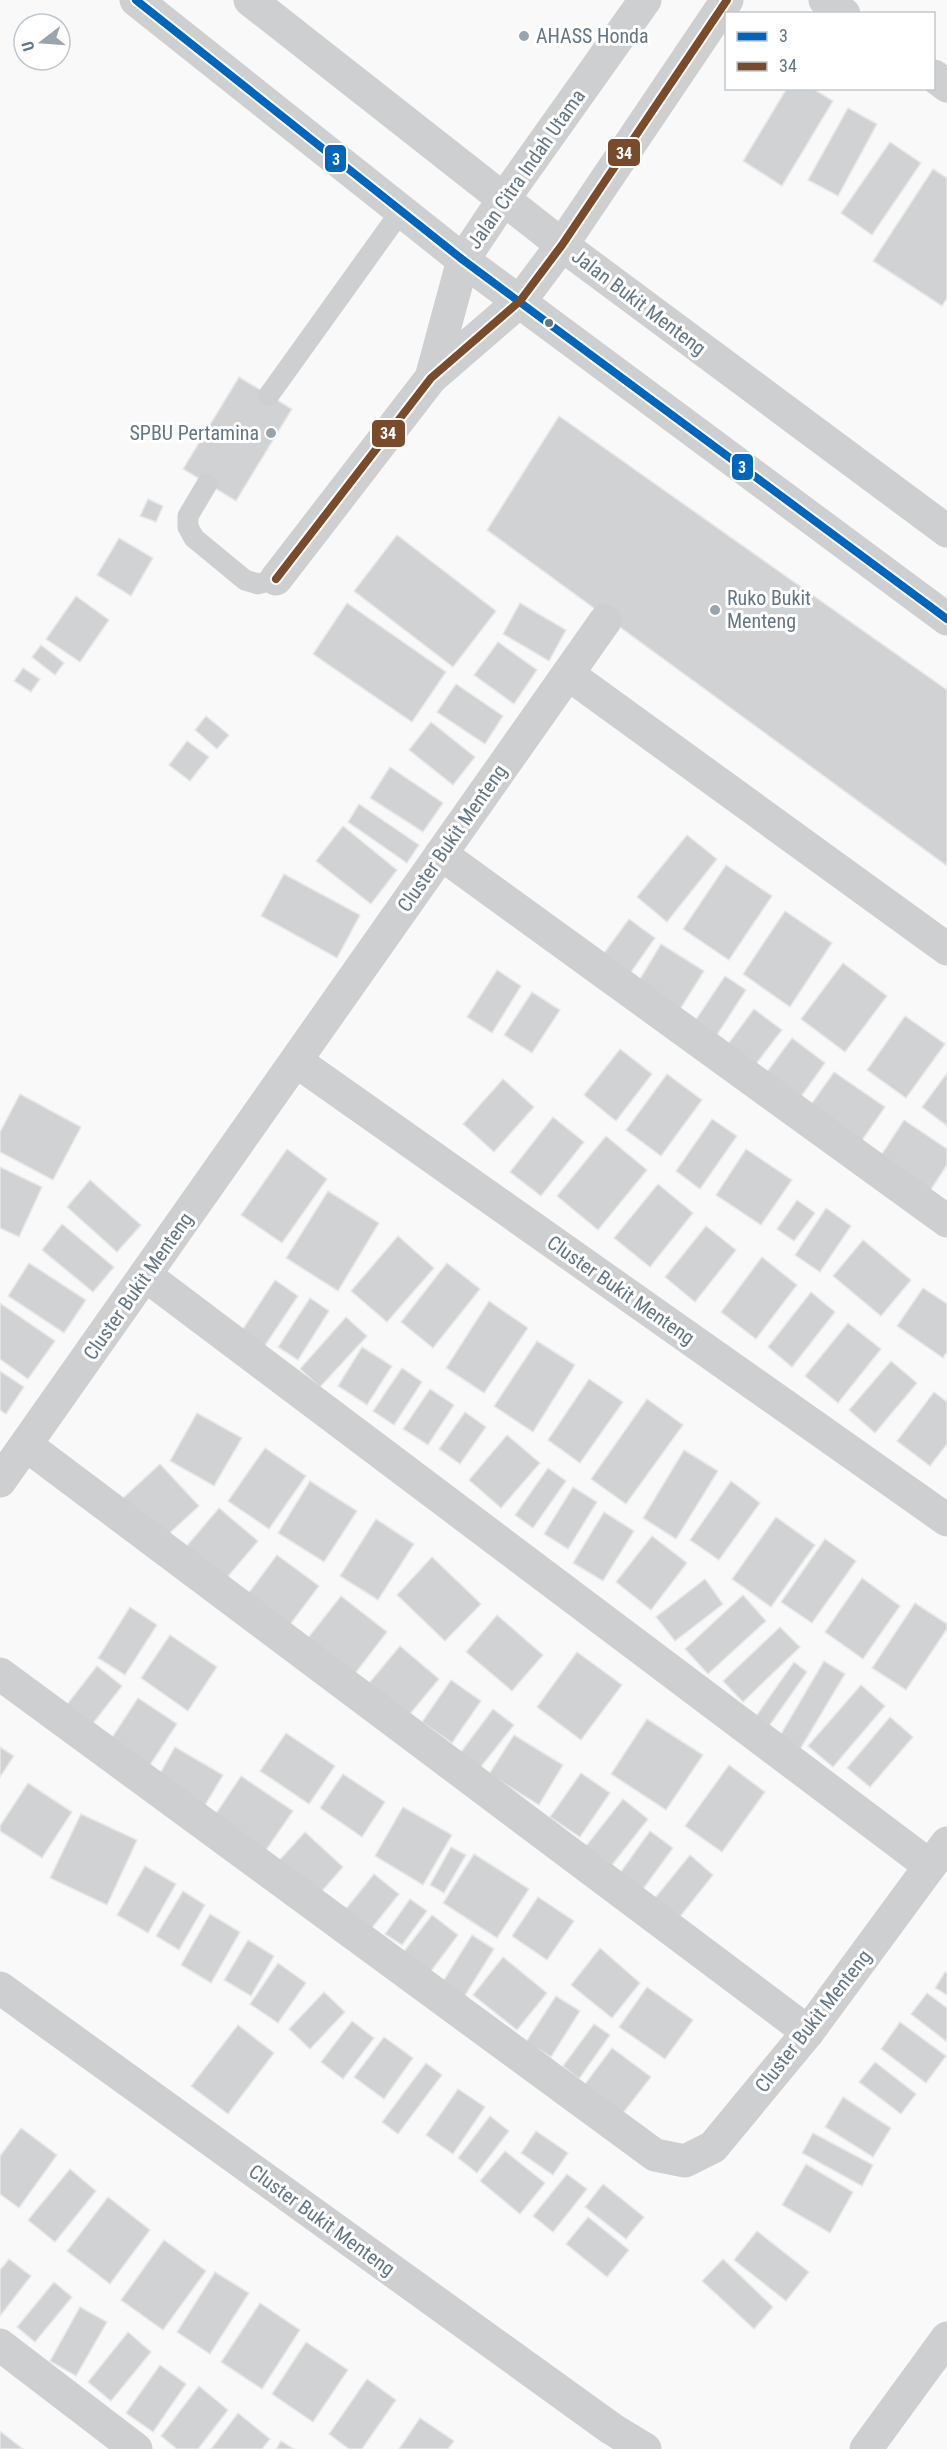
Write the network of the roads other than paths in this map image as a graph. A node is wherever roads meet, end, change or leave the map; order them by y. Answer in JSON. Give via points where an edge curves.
{"nodes":[{"id":1,"x":136,"y":0,"type":"edge"},
{"id":2,"x":250,"y":0,"type":"edge"},
{"id":3,"x":645,"y":0,"type":"edge"},
{"id":4,"x":727,"y":0,"type":"edge"},
{"id":5,"x":825,"y":0,"type":"edge"},
{"id":6,"x":841,"y":12,"type":"edge"},
{"id":7,"x":503,"y":200,"type":"junction"},
{"id":8,"x":401,"y":211,"type":"junction"},
{"id":9,"x":562,"y":244,"type":"junction"},
{"id":10,"x":463,"y":260,"type":"junction"},
{"id":11,"x":520,"y":302,"type":"junction"},
{"id":12,"x":431,"y":378,"type":"junction"},
{"id":13,"x":269,"y":395,"type":"dead end"},
{"id":14,"x":207,"y":484,"type":"dead end"},
{"id":15,"x":947,"y":531,"type":"edge"},
{"id":16,"x":276,"y":579,"type":"joint"},
{"id":17,"x":947,"y":619,"type":"edge"},
{"id":18,"x":605,"y":621,"type":"dead end"},
{"id":19,"x":568,"y":674,"type":"junction"},
{"id":20,"x":441,"y":854,"type":"junction"},
{"id":21,"x":947,"y":949,"type":"edge"},
{"id":22,"x":296,"y":1061,"type":"junction"},
{"id":23,"x":947,"y":1221,"type":"edge"},
{"id":24,"x":145,"y":1275,"type":"junction"},
{"id":25,"x":26,"y":1445,"type":"junction"},
{"id":26,"x":0,"y":1481,"type":"edge"},
{"id":27,"x":947,"y":1520,"type":"edge"},
{"id":28,"x":0,"y":1674,"type":"edge"},
{"id":29,"x":939,"y":1854,"type":"edge"},
{"id":30,"x":0,"y":1988,"type":"edge"},
{"id":31,"x":808,"y":2032,"type":"junction"},
{"id":32,"x":947,"y":2338,"type":"edge"},
{"id":33,"x":0,"y":2345,"type":"edge"},
{"id":34,"x":136,"y":2449,"type":"edge"},
{"id":35,"x":645,"y":2449,"type":"edge"},
{"id":36,"x":866,"y":2449,"type":"edge"}],
"edges":[{"from":1,"to":8,"type":"street"},
{"from":2,"to":7,"type":"street","name":"Jalan Bukit Menteng"},
{"from":3,"to":7,"type":"street","name":"Jalan Citra Indah Utama"},
{"from":4,"to":9,"type":"street"},
{"from":5,"to":6,"type":"street"},
{"from":7,"to":9,"type":"street","name":"Jalan Bukit Menteng"},
{"from":7,"to":10,"type":"street","name":"Jalan Citra Indah Utama"},
{"from":8,"to":10,"type":"street"},
{"from":8,"to":13,"type":"lane"},
{"from":9,"to":11,"type":"street"},
{"from":9,"to":15,"type":"street","name":"Jalan Bukit Menteng"},
{"from":10,"to":11,"type":"street"},
{"from":10,"to":12,"type":"street","name":"Jalan Citra Indah Utama"},
{"from":11,"to":12,"type":"street"},
{"from":11,"to":17,"type":"street"},
{"from":12,"to":16,"type":"street"},
{"from":14,"to":16,"type":"lane","via":[[188,516],[194,538],[244,580],[258,584]]},
{"from":18,"to":19,"type":"street","name":"Cluster Bukit Menteng"},
{"from":19,"to":20,"type":"street","name":"Cluster Bukit Menteng"},
{"from":19,"to":21,"type":"street"},
{"from":20,"to":22,"type":"street","name":"Cluster Bukit Menteng"},
{"from":20,"to":23,"type":"street"},
{"from":22,"to":24,"type":"street","name":"Cluster Bukit Menteng"},
{"from":22,"to":27,"type":"street","name":"Cluster Bukit Menteng"},
{"from":24,"to":25,"type":"street","name":"Cluster Bukit Menteng"},
{"from":24,"to":29,"type":"street"},
{"from":25,"to":26,"type":"street","name":"Cluster Bukit Menteng"},
{"from":25,"to":31,"type":"street"},
{"from":28,"to":31,"type":"street","name":"Cluster Bukit Menteng","via":[[655,2155],[685,2161],[714,2147]]},
{"from":29,"to":31,"type":"street","name":"Cluster Bukit Menteng"},
{"from":30,"to":35,"type":"street","name":"Cluster Bukit Menteng"},
{"from":32,"to":36,"type":"street"},
{"from":33,"to":34,"type":"street"}]}
